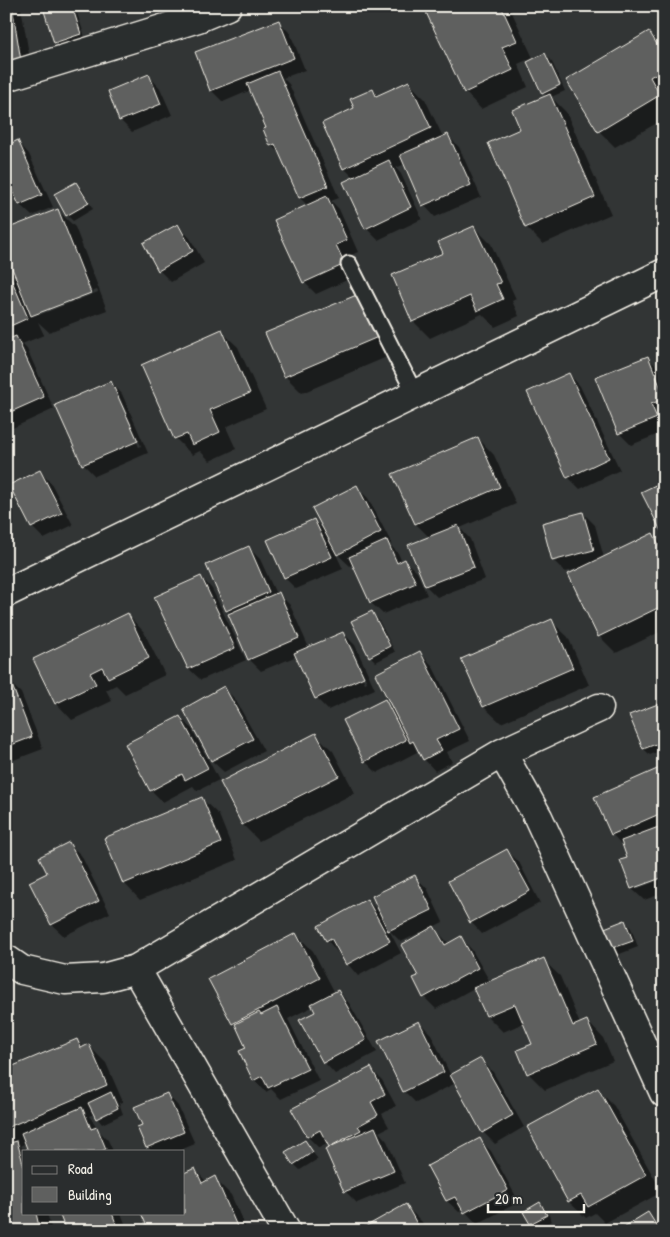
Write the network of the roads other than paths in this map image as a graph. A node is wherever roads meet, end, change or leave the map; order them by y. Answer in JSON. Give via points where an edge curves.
{"nodes":[{"id":1,"x":227,"y":6,"type":"edge"},
{"id":2,"x":6,"y":77,"type":"edge"},
{"id":3,"x":349,"y":264,"type":"dead end"},
{"id":4,"x":664,"y":273,"type":"edge"},
{"id":5,"x":415,"y":394,"type":"junction"},
{"id":6,"x":6,"y":593,"type":"edge"},
{"id":7,"x":599,"y":708,"type":"dead end"},
{"id":8,"x":502,"y":753,"type":"junction"},
{"id":9,"x":6,"y":959,"type":"edge"},
{"id":10,"x":136,"y":968,"type":"junction"},
{"id":11,"x":664,"y":1093,"type":"edge"},
{"id":12,"x":286,"y":1231,"type":"edge"}],
"edges":[{"from":1,"to":2,"type":"street"},
{"from":3,"to":5,"type":"lane"},
{"from":4,"to":5,"type":"street"},
{"from":5,"to":6,"type":"street"},
{"from":7,"to":8,"type":"street"},
{"from":8,"to":10,"type":"street"},
{"from":8,"to":11,"type":"street","via":[[558,858]]},
{"from":9,"to":10,"type":"street","via":[[22,970],[65,980],[103,978]]},
{"from":10,"to":12,"type":"street"}]}
